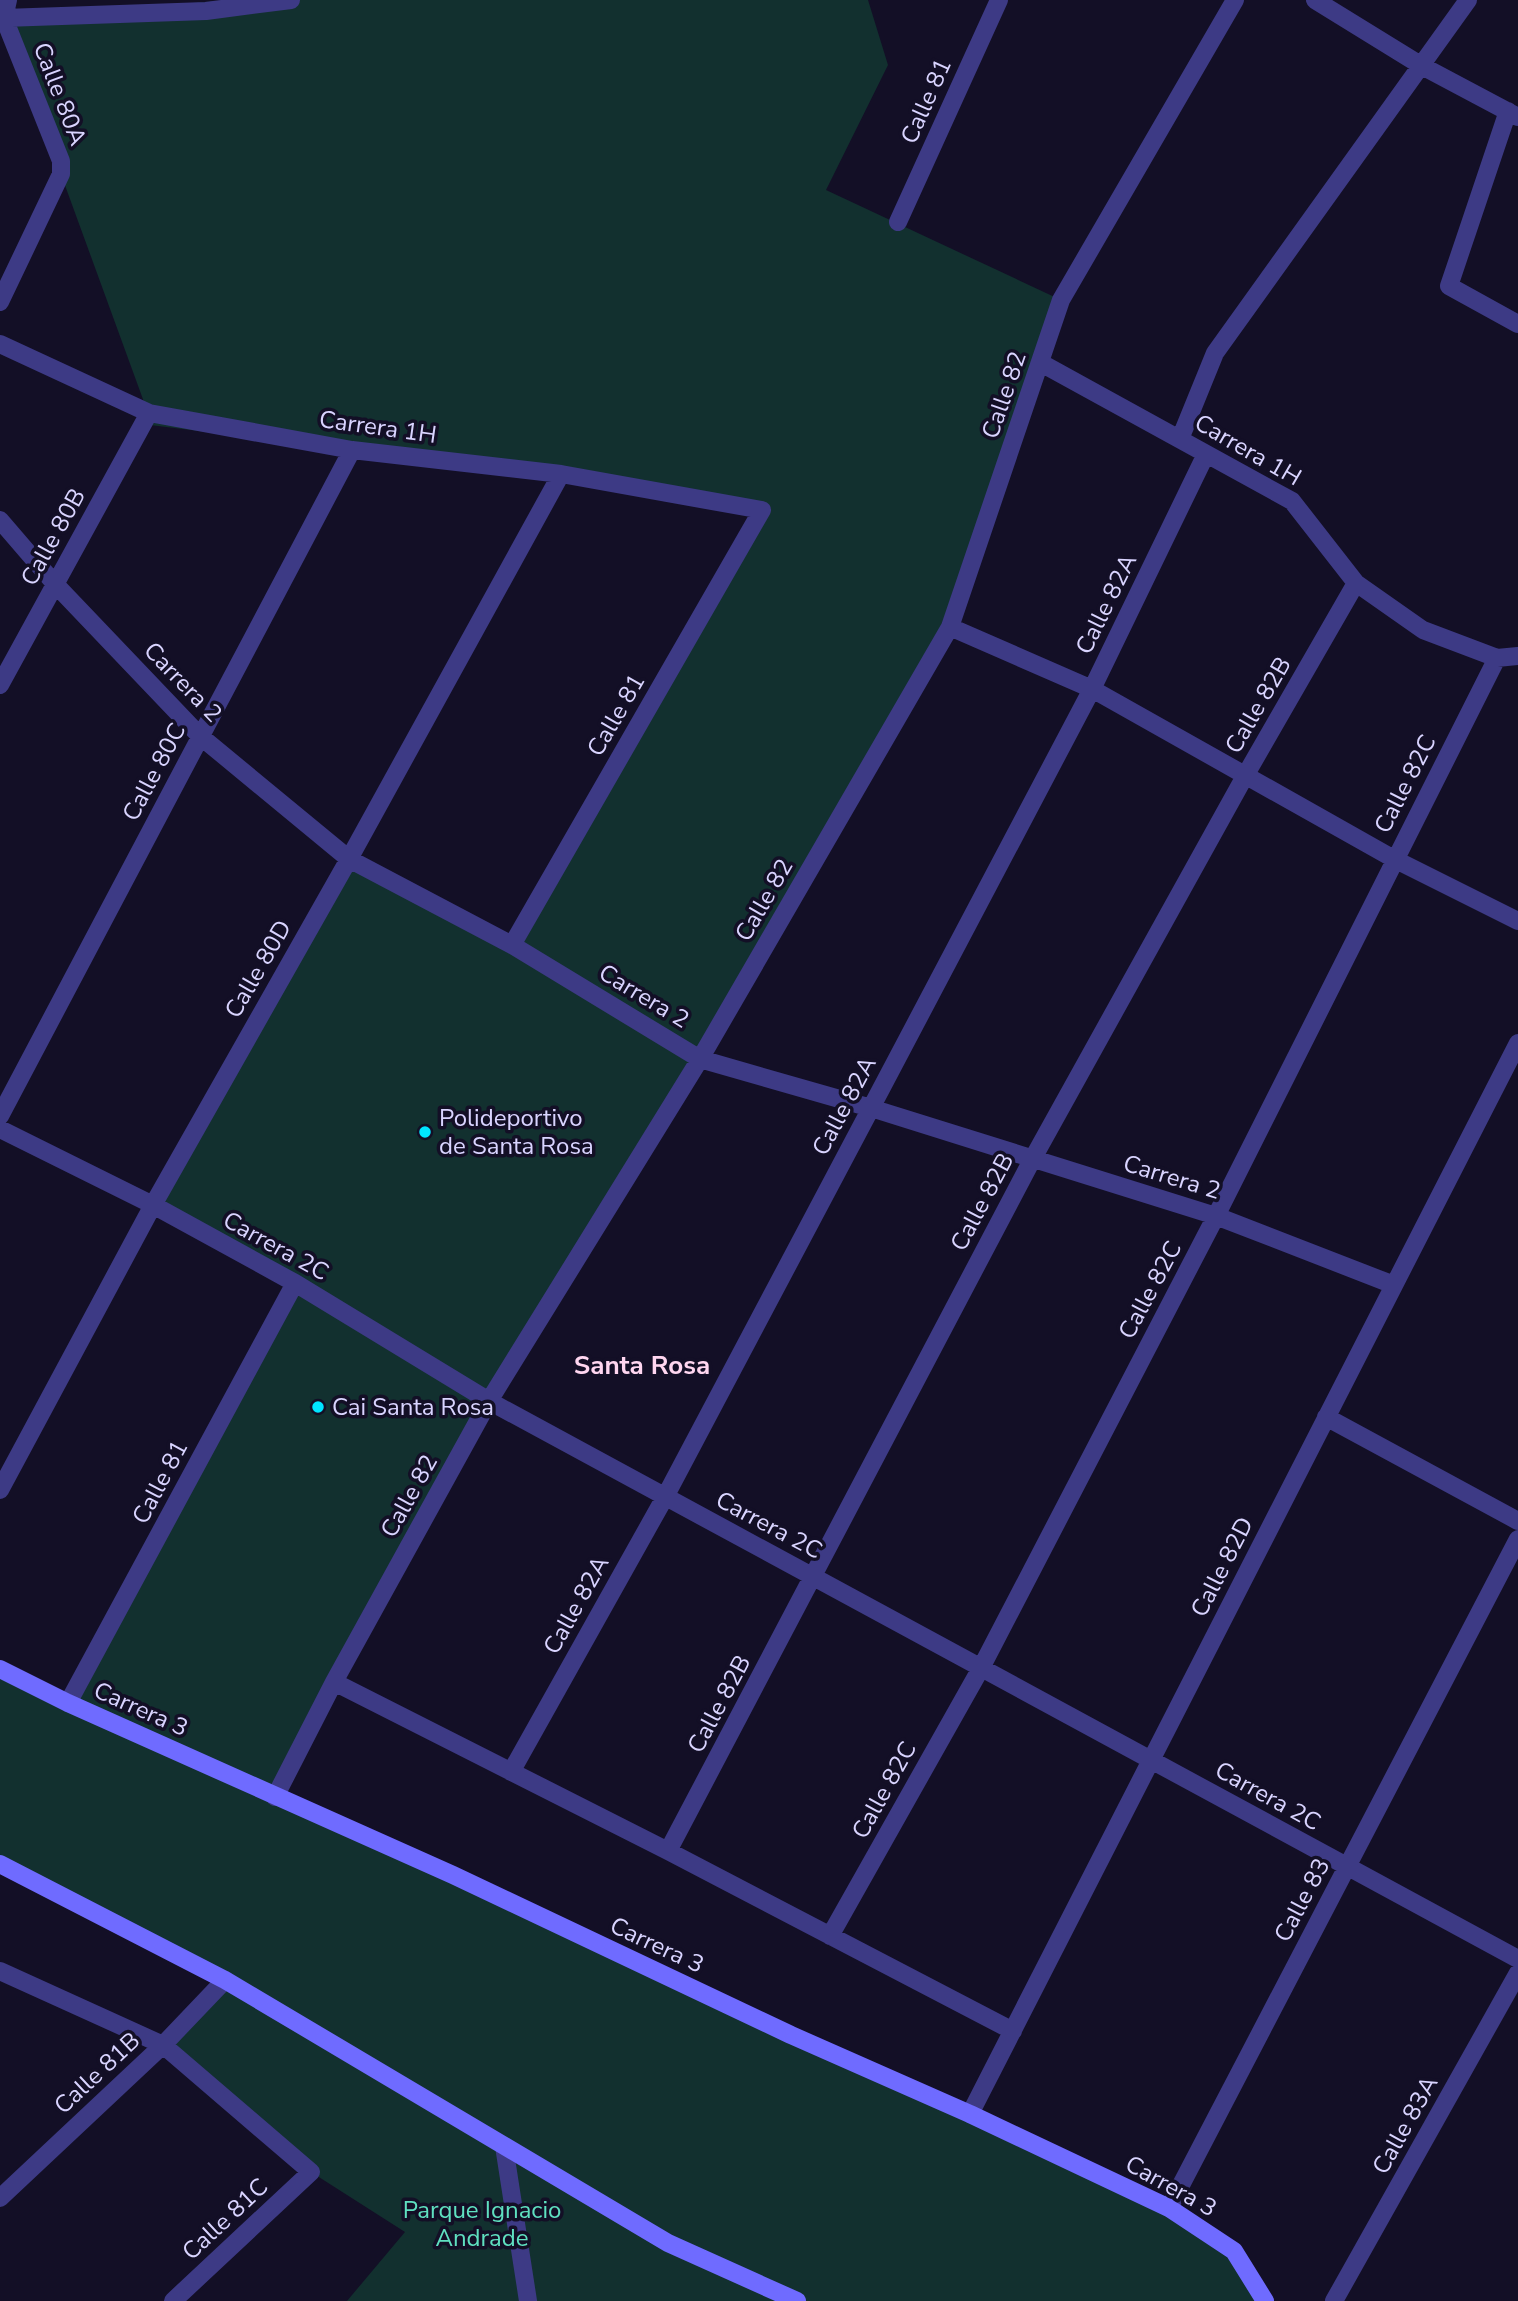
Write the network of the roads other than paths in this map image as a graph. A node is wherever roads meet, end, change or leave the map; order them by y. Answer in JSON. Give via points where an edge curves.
{"nodes":[{"id":1,"x":292,"y":0,"type":"edge"},
{"id":2,"x":999,"y":0,"type":"edge"},
{"id":3,"x":1235,"y":0,"type":"edge"},
{"id":4,"x":1315,"y":0,"type":"edge"},
{"id":5,"x":1468,"y":0,"type":"edge"},
{"id":6,"x":208,"y":6,"type":"edge"},
{"id":7,"x":6,"y":9,"type":"edge"},
{"id":8,"x":1422,"y":66,"type":"junction"},
{"id":9,"x":1513,"y":114,"type":"edge"},
{"id":10,"x":898,"y":222,"type":"dead end"},
{"id":11,"x":0,"y":302,"type":"edge"},
{"id":12,"x":1518,"y":324,"type":"edge"},
{"id":13,"x":0,"y":344,"type":"edge"},
{"id":14,"x":1041,"y":363,"type":"junction"},
{"id":15,"x":149,"y":413,"type":"junction"},
{"id":16,"x":1180,"y":439,"type":"junction"},
{"id":17,"x":352,"y":450,"type":"junction"},
{"id":18,"x":1206,"y":454,"type":"junction"},
{"id":19,"x":561,"y":474,"type":"junction"},
{"id":20,"x":762,"y":510,"type":"joint"},
{"id":21,"x":0,"y":520,"type":"edge"},
{"id":22,"x":1356,"y":583,"type":"junction"},
{"id":23,"x":55,"y":584,"type":"junction"},
{"id":24,"x":950,"y":627,"type":"junction"},
{"id":25,"x":1518,"y":656,"type":"edge"},
{"id":26,"x":1497,"y":658,"type":"junction"},
{"id":27,"x":0,"y":685,"type":"edge"},
{"id":28,"x":1092,"y":689,"type":"junction"},
{"id":29,"x":200,"y":736,"type":"junction"},
{"id":30,"x":1245,"y":776,"type":"junction"},
{"id":31,"x":349,"y":859,"type":"junction"},
{"id":32,"x":1394,"y":859,"type":"junction"},
{"id":33,"x":1518,"y":921,"type":"edge"},
{"id":34,"x":512,"y":945,"type":"junction"},
{"id":35,"x":1518,"y":1043,"type":"edge"},
{"id":36,"x":700,"y":1059,"type":"junction"},
{"id":37,"x":871,"y":1108,"type":"junction"},
{"id":38,"x":0,"y":1116,"type":"edge"},
{"id":39,"x":0,"y":1129,"type":"edge"},
{"id":40,"x":1032,"y":1160,"type":"junction"},
{"id":41,"x":153,"y":1205,"type":"junction"},
{"id":42,"x":1216,"y":1216,"type":"junction"},
{"id":43,"x":295,"y":1283,"type":"junction"},
{"id":44,"x":1394,"y":1285,"type":"junction"},
{"id":45,"x":489,"y":1401,"type":"junction"},
{"id":46,"x":1326,"y":1417,"type":"junction"},
{"id":47,"x":0,"y":1490,"type":"edge"},
{"id":48,"x":665,"y":1497,"type":"junction"},
{"id":49,"x":1518,"y":1521,"type":"edge"},
{"id":50,"x":1518,"y":1539,"type":"edge"},
{"id":51,"x":814,"y":1577,"type":"junction"},
{"id":52,"x":981,"y":1668,"type":"junction"},
{"id":53,"x":0,"y":1669,"type":"edge"},
{"id":54,"x":334,"y":1682,"type":"junction"},
{"id":55,"x":68,"y":1703,"type":"junction"},
{"id":56,"x":1151,"y":1760,"type":"junction"},
{"id":57,"x":511,"y":1772,"type":"junction"},
{"id":58,"x":275,"y":1797,"type":"junction"},
{"id":59,"x":668,"y":1852,"type":"junction"},
{"id":60,"x":0,"y":1864,"type":"edge"},
{"id":61,"x":1347,"y":1867,"type":"junction"},
{"id":62,"x":830,"y":1936,"type":"junction"},
{"id":63,"x":1518,"y":1959,"type":"edge"},
{"id":64,"x":0,"y":1971,"type":"edge"},
{"id":65,"x":1518,"y":1973,"type":"edge"},
{"id":66,"x":225,"y":1980,"type":"junction"},
{"id":67,"x":1013,"y":2031,"type":"junction"},
{"id":68,"x":163,"y":2045,"type":"junction"},
{"id":69,"x":970,"y":2114,"type":"junction"},
{"id":70,"x":503,"y":2146,"type":"junction"},
{"id":71,"x":0,"y":2198,"type":"edge"},
{"id":72,"x":1168,"y":2208,"type":"junction"},
{"id":73,"x":182,"y":2298,"type":"edge"},
{"id":74,"x":528,"y":2301,"type":"edge"},
{"id":75,"x":797,"y":2301,"type":"edge"},
{"id":76,"x":1265,"y":2301,"type":"edge"},
{"id":77,"x":1334,"y":2301,"type":"edge"}],
"edges":[{"from":1,"to":6,"type":"street"},
{"from":2,"to":10,"type":"street","name":"Calle 81"},
{"from":3,"to":14,"type":"street","name":"Calle 82","via":[[1061,300]]},
{"from":4,"to":8,"type":"street"},
{"from":5,"to":8,"type":"street"},
{"from":6,"to":7,"type":"street"},
{"from":7,"to":11,"type":"street","name":"Calle 80A","via":[[61,161],[61,174]]},
{"from":8,"to":9,"type":"street"},
{"from":8,"to":16,"type":"street","via":[[1215,353]]},
{"from":9,"to":12,"type":"street","via":[[1449,286]]},
{"from":13,"to":15,"type":"street","name":"Carrera 1H"},
{"from":14,"to":16,"type":"street","name":"Carrera 1H"},
{"from":14,"to":24,"type":"street","name":"Calle 82"},
{"from":15,"to":17,"type":"street","name":"Carrera 1H"},
{"from":15,"to":23,"type":"street","name":"Calle 80B"},
{"from":16,"to":18,"type":"street","name":"Carrera 1H"},
{"from":17,"to":19,"type":"street","name":"Carrera 1H"},
{"from":17,"to":29,"type":"street","name":"Calle 80C"},
{"from":18,"to":22,"type":"street","name":"Carrera 1H","via":[[1292,500]]},
{"from":18,"to":28,"type":"street","name":"Calle 82A"},
{"from":19,"to":20,"type":"street","name":"Carrera 1H"},
{"from":19,"to":31,"type":"street","name":"Calle 80D"},
{"from":20,"to":34,"type":"street","name":"Calle 81"},
{"from":21,"to":23,"type":"street","name":"Carrera 2"},
{"from":22,"to":26,"type":"street","name":"Carrera 1H","via":[[1423,630]]},
{"from":22,"to":30,"type":"street","name":"Calle 82B"},
{"from":23,"to":27,"type":"street","name":"Calle 80B"},
{"from":23,"to":29,"type":"street","name":"Carrera 2"},
{"from":24,"to":28,"type":"street"},
{"from":24,"to":36,"type":"street","name":"Calle 82"},
{"from":25,"to":26,"type":"street","name":"Carrera 1H"},
{"from":26,"to":32,"type":"street","name":"Calle 82C"},
{"from":28,"to":30,"type":"street"},
{"from":28,"to":37,"type":"street","name":"Calle 82A"},
{"from":29,"to":31,"type":"street","name":"Carrera 2"},
{"from":29,"to":38,"type":"street","name":"Calle 80C"},
{"from":30,"to":32,"type":"street"},
{"from":30,"to":40,"type":"street","name":"Calle 82B"},
{"from":31,"to":34,"type":"street","name":"Carrera 2"},
{"from":31,"to":41,"type":"street","name":"Calle 80D"},
{"from":32,"to":33,"type":"street"},
{"from":32,"to":42,"type":"street","name":"Calle 82C"},
{"from":34,"to":36,"type":"street","name":"Carrera 2"},
{"from":35,"to":44,"type":"street","name":"Calle 82D"},
{"from":36,"to":37,"type":"street","name":"Carrera 2"},
{"from":36,"to":45,"type":"street","name":"Calle 82"},
{"from":37,"to":40,"type":"street","name":"Carrera 2"},
{"from":37,"to":48,"type":"street","name":"Calle 82A"},
{"from":39,"to":41,"type":"street","name":"Carrera 2C"},
{"from":40,"to":42,"type":"street","name":"Carrera 2"},
{"from":40,"to":51,"type":"street","name":"Calle 82B"},
{"from":41,"to":43,"type":"street","name":"Carrera 2C"},
{"from":41,"to":47,"type":"street","name":"Calle 80D"},
{"from":42,"to":44,"type":"street","name":"Carrera 2"},
{"from":42,"to":52,"type":"street","name":"Calle 82C"},
{"from":43,"to":45,"type":"street","name":"Carrera 2C"},
{"from":43,"to":55,"type":"street","name":"Calle 81"},
{"from":44,"to":46,"type":"street","name":"Calle 82D"},
{"from":45,"to":48,"type":"street","name":"Carrera 2C"},
{"from":45,"to":54,"type":"street","name":"Calle 82"},
{"from":46,"to":49,"type":"street"},
{"from":46,"to":56,"type":"street","name":"Calle 82D"},
{"from":48,"to":51,"type":"street","name":"Carrera 2C"},
{"from":48,"to":57,"type":"street","name":"Calle 82A"},
{"from":50,"to":61,"type":"street","name":"Calle 83"},
{"from":51,"to":52,"type":"street","name":"Carrera 2C"},
{"from":51,"to":59,"type":"street","name":"Calle 82B"},
{"from":52,"to":56,"type":"street","name":"Carrera 2C"},
{"from":52,"to":62,"type":"street","name":"Calle 82C"},
{"from":53,"to":55,"type":"main road","name":"Carrera 3"},
{"from":54,"to":57,"type":"street"},
{"from":54,"to":58,"type":"street","name":"Calle 82"},
{"from":55,"to":58,"type":"main road","name":"Carrera 3"},
{"from":56,"to":61,"type":"street","name":"Carrera 2C"},
{"from":56,"to":67,"type":"street","name":"Calle 82D"},
{"from":57,"to":59,"type":"street"},
{"from":58,"to":69,"type":"main road","name":"Carrera 3"},
{"from":59,"to":62,"type":"street"},
{"from":60,"to":66,"type":"main road"},
{"from":61,"to":63,"type":"street","name":"Carrera 2C"},
{"from":61,"to":72,"type":"street","name":"Calle 83"},
{"from":62,"to":67,"type":"street"},
{"from":64,"to":68,"type":"street"},
{"from":65,"to":77,"type":"street","name":"Calle 83A"},
{"from":66,"to":68,"type":"street","name":"Calle 81B"},
{"from":66,"to":70,"type":"main road"},
{"from":67,"to":69,"type":"street","name":"Calle 82D"},
{"from":68,"to":71,"type":"street","name":"Calle 81B"},
{"from":68,"to":73,"type":"street","name":"Calle 81C","via":[[311,2172]]},
{"from":69,"to":72,"type":"main road","name":"Carrera 3"},
{"from":70,"to":74,"type":"street"},
{"from":70,"to":75,"type":"main road","via":[[668,2243]]},
{"from":72,"to":76,"type":"main road","name":"Carrera 3","via":[[1234,2251]]}]}
